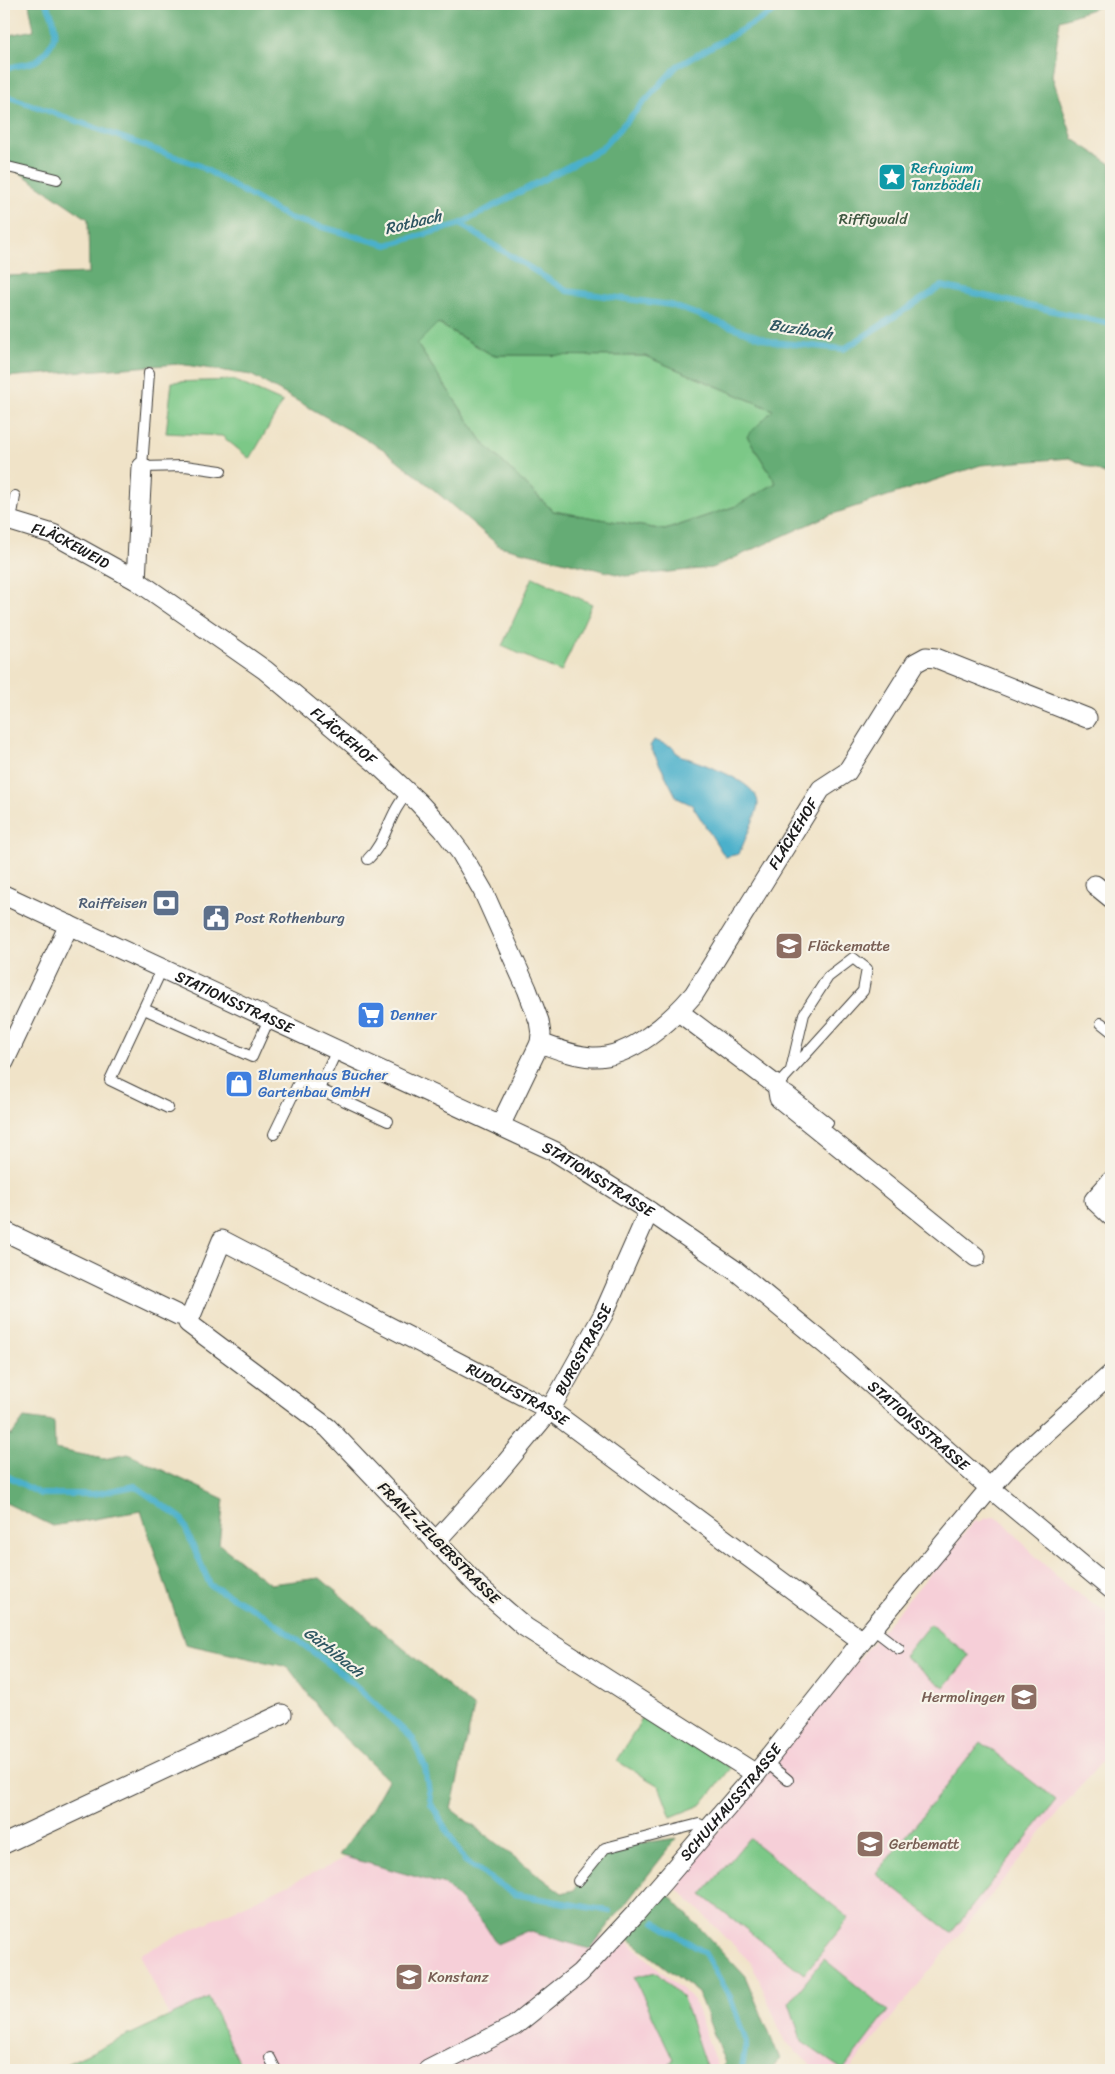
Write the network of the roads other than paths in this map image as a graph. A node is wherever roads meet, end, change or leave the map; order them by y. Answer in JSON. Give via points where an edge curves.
{"nodes":[{"id":1,"x":4,"y":166,"type":"edge"},
{"id":2,"x":57,"y":179,"type":"dead end"},
{"id":3,"x":149,"y":373,"type":"dead end"},
{"id":4,"x":142,"y":467,"type":"junction"},
{"id":5,"x":221,"y":471,"type":"dead end"},
{"id":6,"x":14,"y":496,"type":"dead end"},
{"id":7,"x":8,"y":520,"type":"edge"},
{"id":8,"x":136,"y":580,"type":"junction"},
{"id":9,"x":1087,"y":718,"type":"dead end"},
{"id":10,"x":408,"y":793,"type":"junction"},
{"id":11,"x":368,"y":860,"type":"dead end"},
{"id":12,"x":1095,"y":885,"type":"dead end"},
{"id":13,"x":4,"y":895,"type":"edge"},
{"id":14,"x":1111,"y":898,"type":"edge"},
{"id":15,"x":69,"y":925,"type":"junction"},
{"id":16,"x":162,"y":969,"type":"junction"},
{"id":17,"x":144,"y":1008,"type":"junction"},
{"id":18,"x":679,"y":1012,"type":"junction"},
{"id":19,"x":269,"y":1019,"type":"junction"},
{"id":20,"x":1101,"y":1023,"type":"dead end"},
{"id":21,"x":1111,"y":1032,"type":"edge"},
{"id":22,"x":540,"y":1043,"type":"junction"},
{"id":23,"x":337,"y":1050,"type":"junction"},
{"id":24,"x":4,"y":1062,"type":"edge"},
{"id":25,"x":791,"y":1070,"type":"junction"},
{"id":26,"x":776,"y":1086,"type":"junction"},
{"id":27,"x":319,"y":1089,"type":"junction"},
{"id":28,"x":168,"y":1108,"type":"dead end"},
{"id":29,"x":388,"y":1122,"type":"dead end"},
{"id":30,"x":828,"y":1123,"type":"dead end"},
{"id":31,"x":500,"y":1126,"type":"junction"},
{"id":32,"x":274,"y":1134,"type":"dead end"},
{"id":33,"x":1111,"y":1181,"type":"edge"},
{"id":34,"x":649,"y":1210,"type":"junction"},
{"id":35,"x":1111,"y":1216,"type":"edge"},
{"id":36,"x":4,"y":1231,"type":"edge"},
{"id":37,"x":976,"y":1257,"type":"dead end"},
{"id":38,"x":183,"y":1319,"type":"junction"},
{"id":39,"x":1111,"y":1374,"type":"edge"},
{"id":40,"x":550,"y":1410,"type":"junction"},
{"id":41,"x":990,"y":1488,"type":"junction"},
{"id":42,"x":435,"y":1542,"type":"junction"},
{"id":43,"x":1111,"y":1590,"type":"edge"},
{"id":44,"x":868,"y":1635,"type":"junction"},
{"id":45,"x":899,"y":1649,"type":"dead end"},
{"id":46,"x":282,"y":1714,"type":"dead end"},
{"id":47,"x":761,"y":1768,"type":"junction"},
{"id":48,"x":788,"y":1780,"type":"dead end"},
{"id":49,"x":708,"y":1829,"type":"junction"},
{"id":50,"x":4,"y":1844,"type":"edge"},
{"id":51,"x":578,"y":1881,"type":"dead end"},
{"id":52,"x":270,"y":2058,"type":"dead end"},
{"id":53,"x":276,"y":2070,"type":"edge"},
{"id":54,"x":428,"y":2070,"type":"edge"}],
"edges":[{"from":1,"to":2,"type":"lane"},
{"from":3,"to":4,"type":"lane"},
{"from":4,"to":5,"type":"lane","via":[[185,466]]},
{"from":4,"to":8,"type":"street"},
{"from":6,"to":7,"type":"lane"},
{"from":7,"to":8,"type":"street","name":"FLÄCKEWEID","via":[[53,534]]},
{"from":8,"to":10,"type":"street","name":"FLÄCKEHOF","via":[[265,670]]},
{"from":9,"to":18,"type":"street","name":"FLÄCKEHOF","via":[[936,658],[926,657],[915,663],[847,772],[821,789],[694,994]]},
{"from":10,"to":11,"type":"lane"},
{"from":10,"to":22,"type":"street","name":"FLÄCKEHOF","via":[[442,829],[484,891],[527,989],[538,1021]]},
{"from":12,"to":14,"type":"street"},
{"from":13,"to":15,"type":"street","name":"STATIONSSTRASSE"},
{"from":15,"to":16,"type":"street","name":"STATIONSSTRASSE"},
{"from":15,"to":24,"type":"street"},
{"from":16,"to":17,"type":"lane"},
{"from":16,"to":19,"type":"street","name":"STATIONSSTRASSE"},
{"from":17,"to":19,"type":"lane","via":[[252,1058]]},
{"from":17,"to":28,"type":"lane","via":[[110,1080]]},
{"from":18,"to":22,"type":"street","name":"FLÄCKEHOF","via":[[642,1041],[612,1055],[584,1056]]},
{"from":18,"to":26,"type":"street"},
{"from":19,"to":23,"type":"street","name":"STATIONSSTRASSE"},
{"from":20,"to":21,"type":"lane"},
{"from":22,"to":31,"type":"street"},
{"from":23,"to":27,"type":"lane"},
{"from":23,"to":31,"type":"street","name":"STATIONSSTRASSE"},
{"from":25,"to":25,"type":"lane","via":[[863,991],[867,969],[853,958],[828,977],[804,1014]]},
{"from":25,"to":26,"type":"lane"},
{"from":26,"to":30,"type":"lane","via":[[789,1092]]},
{"from":26,"to":37,"type":"street","via":[[778,1098]]},
{"from":27,"to":29,"type":"lane"},
{"from":27,"to":32,"type":"lane","via":[[300,1080]]},
{"from":31,"to":34,"type":"street","name":"STATIONSSTRASSE","via":[[554,1151]]},
{"from":33,"to":35,"type":"street","via":[[1094,1200]]},
{"from":34,"to":40,"type":"street","name":"BURGSTRASSE","via":[[604,1315]]},
{"from":34,"to":41,"type":"street","name":"STATIONSSTRASSE","via":[[742,1276]]},
{"from":36,"to":38,"type":"street","name":"FRANZ-ZELGERSTRASSE"},
{"from":38,"to":40,"type":"street","name":"RUDOLFSTRASSE","via":[[222,1240]]},
{"from":38,"to":42,"type":"street","name":"FRANZ-ZELGERSTRASSE","via":[[328,1428]]},
{"from":39,"to":41,"type":"street","name":"SCHULHAUSSTRASSE","via":[[1013,1462]]},
{"from":40,"to":42,"type":"street","name":"BURGSTRASSE","via":[[491,1482]]},
{"from":40,"to":44,"type":"street","name":"RUDOLFSTRASSE"},
{"from":41,"to":43,"type":"street","name":"STATIONSSTRASSE"},
{"from":41,"to":44,"type":"street","name":"SCHULHAUSSTRASSE"},
{"from":42,"to":47,"type":"street","name":"FRANZ-ZELGERSTRASSE","via":[[479,1588],[525,1626]]},
{"from":44,"to":45,"type":"lane"},
{"from":44,"to":47,"type":"street","name":"SCHULHAUSSTRASSE"},
{"from":46,"to":50,"type":"street"},
{"from":47,"to":48,"type":"lane"},
{"from":47,"to":49,"type":"street","name":"SCHULHAUSSTRASSE"},
{"from":49,"to":51,"type":"lane","via":[[699,1824],[605,1848]]},
{"from":49,"to":54,"type":"street","name":"SCHULHAUSSTRASSE","via":[[580,1973],[514,2026]]},
{"from":52,"to":53,"type":"lane"}]}
